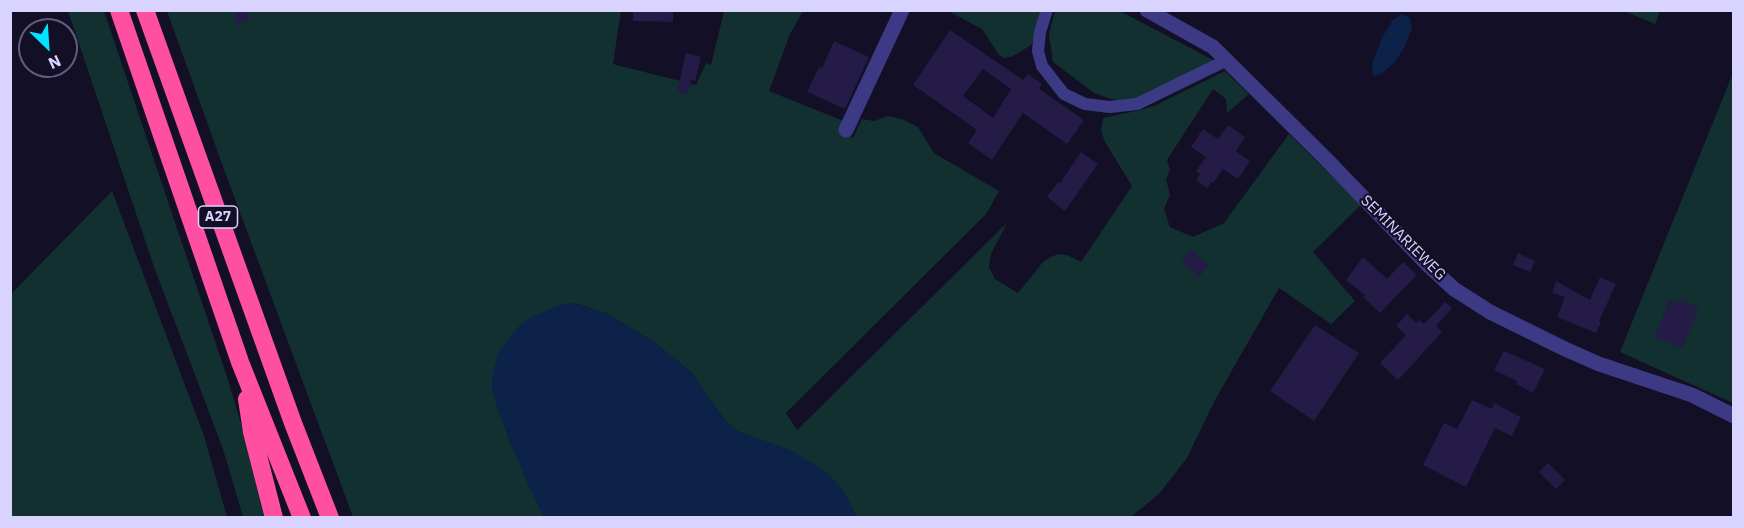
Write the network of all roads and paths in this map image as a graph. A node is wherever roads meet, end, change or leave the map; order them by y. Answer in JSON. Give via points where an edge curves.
{"nodes":[{"id":1,"x":119,"y":10,"type":"edge"},
{"id":2,"x":145,"y":10,"type":"edge"},
{"id":3,"x":902,"y":10,"type":"edge"},
{"id":4,"x":1047,"y":10,"type":"edge"},
{"id":5,"x":1147,"y":10,"type":"edge"},
{"id":6,"x":1227,"y":60,"type":"junction"},
{"id":7,"x":846,"y":130,"type":"dead end"},
{"id":8,"x":240,"y":362,"type":"junction"},
{"id":9,"x":1734,"y":416,"type":"edge"},
{"id":10,"x":274,"y":518,"type":"edge"},
{"id":11,"x":302,"y":518,"type":"edge"},
{"id":12,"x":330,"y":518,"type":"edge"}],
"edges":[{"from":1,"to":8,"type":"highway","number":"A27"},
{"from":2,"to":12,"type":"highway","number":"A27"},
{"from":3,"to":7,"type":"street"},
{"from":4,"to":6,"type":"street","via":[[1038,51],[1042,66],[1064,94],[1085,104],[1137,104]]},
{"from":5,"to":6,"type":"street","name":"SEMINARIEWEG","via":[[1214,47]]},
{"from":6,"to":9,"type":"street","name":"SEMINARIEWEG","via":[[1454,289],[1490,312],[1565,349],[1692,395]]},
{"from":8,"to":10,"type":"highway","number":"A27","via":[[252,432]]},
{"from":8,"to":11,"type":"highway","number":"A27"}]}
